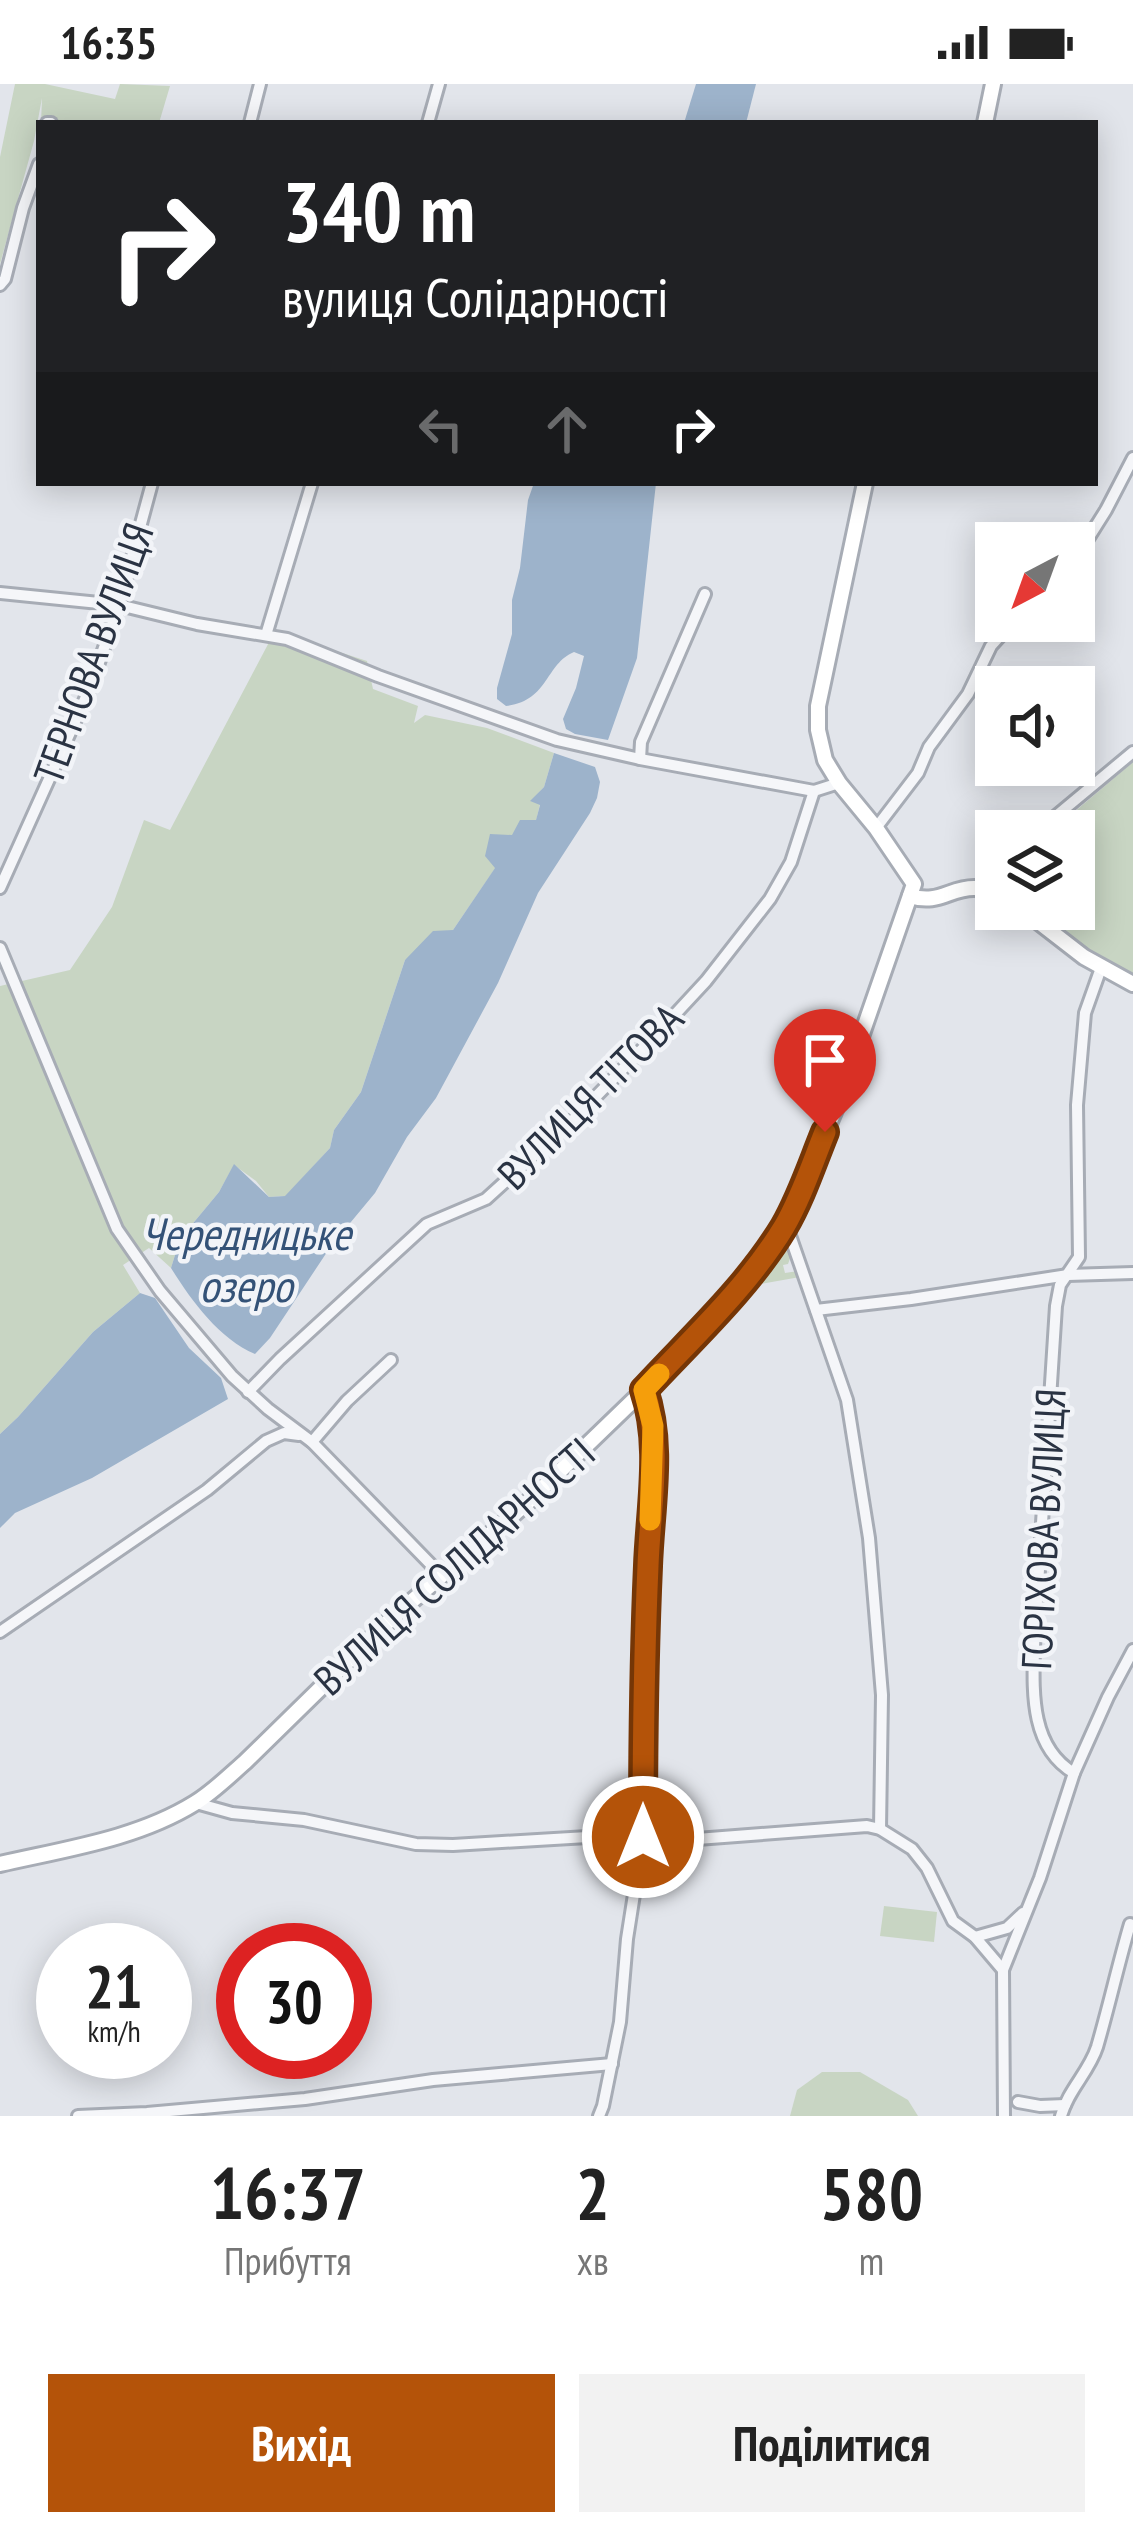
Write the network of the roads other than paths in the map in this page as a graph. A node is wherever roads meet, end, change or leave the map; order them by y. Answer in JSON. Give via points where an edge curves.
{"nodes":[{"id":1,"x":260,"y":84,"type":"edge"},
{"id":2,"x":439,"y":84,"type":"edge"},
{"id":3,"x":993,"y":84,"type":"edge"},
{"id":4,"x":251,"y":120,"type":"edge"},
{"id":5,"x":429,"y":120,"type":"edge"},
{"id":6,"x":986,"y":120,"type":"edge"},
{"id":7,"x":36,"y":172,"type":"edge"},
{"id":8,"x":0,"y":285,"type":"edge"},
{"id":9,"x":1133,"y":458,"type":"edge"},
{"id":10,"x":151,"y":486,"type":"edge"},
{"id":11,"x":311,"y":486,"type":"edge"},
{"id":12,"x":864,"y":486,"type":"edge"},
{"id":13,"x":1095,"y":528,"type":"edge"},
{"id":14,"x":0,"y":593,"type":"edge"},
{"id":15,"x":705,"y":594,"type":"dead end"},
{"id":16,"x":119,"y":604,"type":"junction"},
{"id":17,"x":266,"y":635,"type":"junction"},
{"id":18,"x":994,"y":642,"type":"edge"},
{"id":19,"x":1133,"y":752,"type":"edge"},
{"id":20,"x":640,"y":759,"type":"junction"},
{"id":21,"x":839,"y":783,"type":"junction"},
{"id":22,"x":814,"y":790,"type":"junction"},
{"id":23,"x":1064,"y":810,"type":"edge"},
{"id":24,"x":876,"y":829,"type":"junction"},
{"id":25,"x":0,"y":888,"type":"edge"},
{"id":26,"x":975,"y":889,"type":"edge"},
{"id":27,"x":910,"y":896,"type":"junction"},
{"id":28,"x":1050,"y":930,"type":"edge"},
{"id":29,"x":0,"y":948,"type":"edge"},
{"id":30,"x":1101,"y":968,"type":"junction"},
{"id":31,"x":1133,"y":984,"type":"edge"},
{"id":32,"x":786,"y":1224,"type":"junction"},
{"id":33,"x":1133,"y":1273,"type":"edge"},
{"id":34,"x":1068,"y":1275,"type":"junction"},
{"id":35,"x":817,"y":1310,"type":"junction"},
{"id":36,"x":391,"y":1360,"type":"dead end"},
{"id":37,"x":644,"y":1390,"type":"junction"},
{"id":38,"x":248,"y":1392,"type":"junction"},
{"id":39,"x":307,"y":1439,"type":"junction"},
{"id":40,"x":441,"y":1575,"type":"junction"},
{"id":41,"x":0,"y":1632,"type":"edge"},
{"id":42,"x":1133,"y":1650,"type":"edge"},
{"id":43,"x":1074,"y":1773,"type":"junction"},
{"id":44,"x":880,"y":1796,"type":"junction"},
{"id":45,"x":196,"y":1803,"type":"junction"},
{"id":46,"x":856,"y":1826,"type":"junction"},
{"id":47,"x":880,"y":1829,"type":"junction"},
{"id":48,"x":643,"y":1837,"type":"junction"},
{"id":49,"x":0,"y":1864,"type":"edge"},
{"id":50,"x":1025,"y":1911,"type":"junction"},
{"id":51,"x":1130,"y":1924,"type":"dead end"},
{"id":52,"x":975,"y":1937,"type":"junction"},
{"id":53,"x":1003,"y":1970,"type":"junction"},
{"id":54,"x":612,"y":2064,"type":"junction"},
{"id":55,"x":1004,"y":2092,"type":"junction"},
{"id":56,"x":1018,"y":2102,"type":"junction"},
{"id":57,"x":1063,"y":2110,"type":"edge"},
{"id":58,"x":77,"y":2116,"type":"edge"},
{"id":59,"x":599,"y":2116,"type":"edge"},
{"id":60,"x":1004,"y":2116,"type":"edge"},
{"id":61,"x":1037,"y":2116,"type":"edge"}],
"edges":[{"from":1,"to":4,"type":"street"},
{"from":2,"to":5,"type":"street"},
{"from":3,"to":6,"type":"main road"},
{"from":7,"to":8,"type":"street"},
{"from":9,"to":13,"type":"street"},
{"from":10,"to":16,"type":"street","name":"ТЕРНОВА ВУЛИЦЯ"},
{"from":11,"to":17,"type":"street"},
{"from":12,"to":21,"type":"main road","via":[[818,706],[821,746]]},
{"from":14,"to":16,"type":"street"},
{"from":15,"to":20,"type":"street"},
{"from":16,"to":17,"type":"street"},
{"from":16,"to":25,"type":"street","name":"ТЕРНОВА ВУЛИЦЯ"},
{"from":17,"to":20,"type":"street","via":[[557,740]]},
{"from":18,"to":24,"type":"street"},
{"from":19,"to":23,"type":"street"},
{"from":20,"to":22,"type":"street"},
{"from":21,"to":22,"type":"street"},
{"from":21,"to":24,"type":"main road"},
{"from":22,"to":38,"type":"street","name":"ВУЛИЦЯ ТІТОВА","via":[[770,899],[706,981],[485,1199],[427,1224]]},
{"from":24,"to":27,"type":"main road","via":[[914,884]]},
{"from":26,"to":27,"type":"main road","via":[[940,899]]},
{"from":27,"to":32,"type":"main road","name":"ВУЛИЦЯ СОЛІДАРНОСТІ"},
{"from":28,"to":30,"type":"main road"},
{"from":29,"to":38,"type":"street","via":[[117,1229]]},
{"from":30,"to":31,"type":"main road"},
{"from":30,"to":34,"type":"street","name":"ГОРІХОВА ВУЛИЦЯ","via":[[1084,1013],[1079,1257]]},
{"from":32,"to":35,"type":"street"},
{"from":32,"to":37,"type":"main road","name":"ВУЛИЦЯ СОЛІДАРНОСТІ"},
{"from":33,"to":34,"type":"street"},
{"from":34,"to":35,"type":"street"},
{"from":34,"to":43,"type":"street","name":"ГОРІХОВА ВУЛИЦЯ","via":[[1056,1306],[1033,1695],[1049,1752]]},
{"from":35,"to":44,"type":"street","via":[[847,1400],[869,1538],[882,1695]]},
{"from":36,"to":39,"type":"street"},
{"from":37,"to":40,"type":"main road","name":"ВУЛИЦЯ СОЛІДАРНОСТІ"},
{"from":37,"to":48,"type":"street","via":[[653,1473]]},
{"from":38,"to":39,"type":"street"},
{"from":39,"to":40,"type":"street"},
{"from":39,"to":41,"type":"street","via":[[284,1433],[266,1441]]},
{"from":40,"to":45,"type":"main road","name":"ВУЛИЦЯ СОЛІДАРНОСТІ"},
{"from":42,"to":43,"type":"street"},
{"from":43,"to":50,"type":"street"},
{"from":44,"to":46,"type":"street"},
{"from":44,"to":47,"type":"street"},
{"from":45,"to":48,"type":"street","via":[[416,1844]]},
{"from":45,"to":49,"type":"main road","name":"ВУЛИЦЯ СОЛІДАРНОСТІ","via":[[134,1832]]},
{"from":46,"to":47,"type":"street"},
{"from":46,"to":48,"type":"street"},
{"from":47,"to":52,"type":"street","via":[[912,1849],[953,1921]]},
{"from":48,"to":54,"type":"street"},
{"from":50,"to":52,"type":"street","via":[[1006,1928]]},
{"from":50,"to":53,"type":"street"},
{"from":51,"to":57,"type":"street","via":[[1096,2047]]},
{"from":52,"to":53,"type":"street"},
{"from":53,"to":55,"type":"street"},
{"from":54,"to":58,"type":"street"},
{"from":54,"to":59,"type":"street"},
{"from":55,"to":56,"type":"street"},
{"from":55,"to":60,"type":"street"},
{"from":56,"to":57,"type":"street"},
{"from":56,"to":61,"type":"street"}]}
